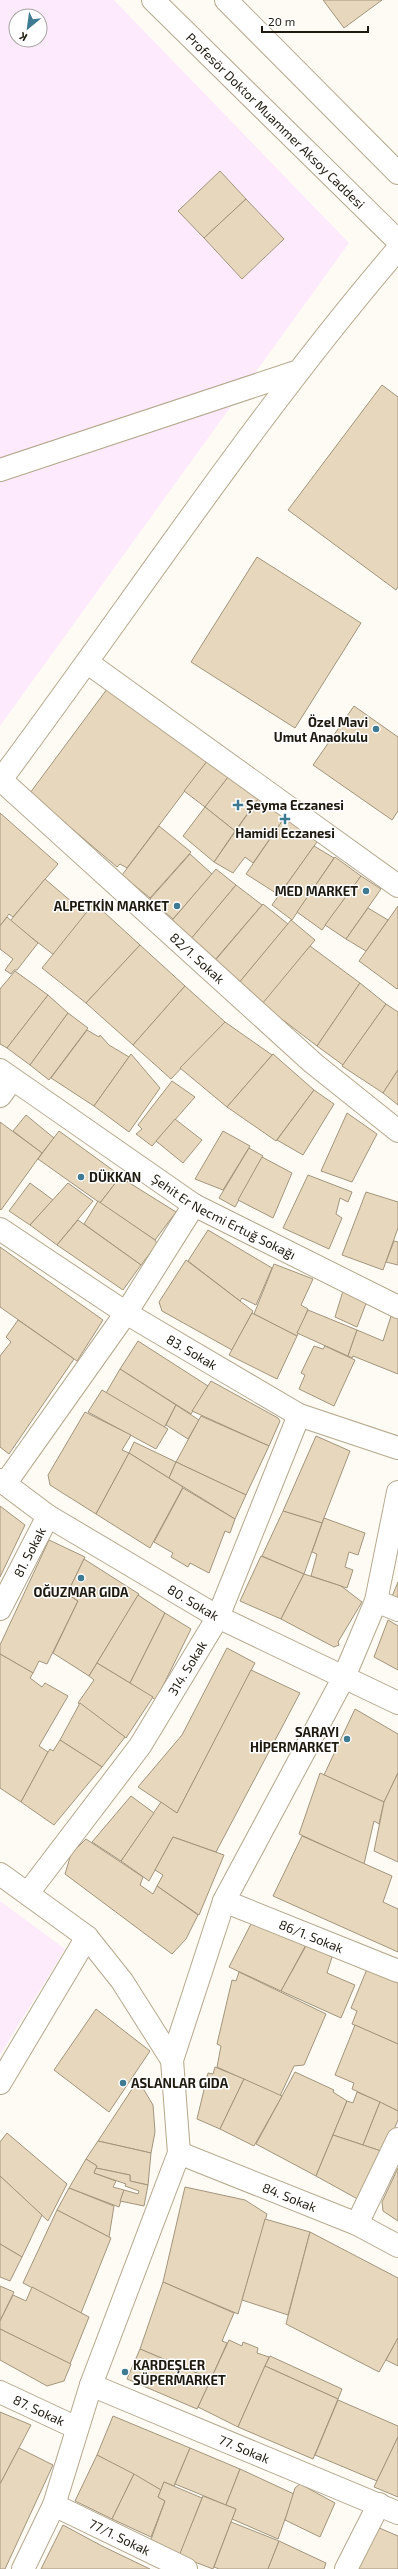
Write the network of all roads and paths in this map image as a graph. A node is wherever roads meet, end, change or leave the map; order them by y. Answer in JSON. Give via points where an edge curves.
{"nodes":[{"id":1,"x":153,"y":0,"type":"edge"},
{"id":2,"x":226,"y":0,"type":"edge"},
{"id":3,"x":398,"y":173,"type":"edge"},
{"id":4,"x":398,"y":241,"type":"edge"},
{"id":5,"x":398,"y":249,"type":"edge"},
{"id":6,"x":296,"y":372,"type":"junction"},
{"id":7,"x":0,"y":470,"type":"edge"},
{"id":8,"x":88,"y":662,"type":"junction"},
{"id":9,"x":0,"y":780,"type":"edge"},
{"id":10,"x":398,"y":886,"type":"edge"},
{"id":11,"x":4,"y":1082,"type":"edge"},
{"id":12,"x":398,"y":1131,"type":"edge"},
{"id":13,"x":194,"y":1205,"type":"junction"},
{"id":14,"x":0,"y":1229,"type":"edge"},
{"id":15,"x":398,"y":1307,"type":"edge"},
{"id":16,"x":126,"y":1313,"type":"junction"},
{"id":17,"x":299,"y":1415,"type":"junction"},
{"id":18,"x":398,"y":1448,"type":"edge"},
{"id":19,"x":3,"y":1482,"type":"edge"},
{"id":20,"x":398,"y":1492,"type":"edge"},
{"id":21,"x":48,"y":1516,"type":"junction"},
{"id":22,"x":376,"y":1601,"type":"junction"},
{"id":23,"x":0,"y":1609,"type":"edge"},
{"id":24,"x":398,"y":1610,"type":"edge"},
{"id":25,"x":218,"y":1617,"type":"junction"},
{"id":26,"x":344,"y":1677,"type":"junction"},
{"id":27,"x":398,"y":1703,"type":"edge"},
{"id":28,"x":0,"y":1874,"type":"edge"},
{"id":29,"x":28,"y":1893,"type":"junction"},
{"id":30,"x":224,"y":1901,"type":"junction"},
{"id":31,"x":87,"y":1937,"type":"junction"},
{"id":32,"x":398,"y":1971,"type":"edge"},
{"id":33,"x":172,"y":2060,"type":"junction"},
{"id":34,"x":0,"y":2083,"type":"edge"},
{"id":35,"x":398,"y":2139,"type":"edge"},
{"id":36,"x":179,"y":2153,"type":"junction"},
{"id":37,"x":356,"y":2224,"type":"junction"},
{"id":38,"x":398,"y":2246,"type":"edge"},
{"id":39,"x":91,"y":2385,"type":"junction"},
{"id":40,"x":0,"y":2392,"type":"edge"},
{"id":41,"x":77,"y":2428,"type":"junction"},
{"id":42,"x":54,"y":2505,"type":"junction"},
{"id":43,"x":388,"y":2509,"type":"edge"},
{"id":44,"x":23,"y":2569,"type":"edge"},
{"id":45,"x":186,"y":2569,"type":"edge"},
{"id":46,"x":346,"y":2569,"type":"edge"}],
"edges":[{"from":1,"to":4,"type":"street","name":"Profesör Doktor Muammer Aksoy Caddesi"},
{"from":2,"to":3,"type":"street"},
{"from":5,"to":6,"type":"street"},
{"from":6,"to":7,"type":"street"},
{"from":6,"to":8,"type":"street"},
{"from":8,"to":9,"type":"street"},
{"from":8,"to":10,"type":"street"},
{"from":9,"to":12,"type":"street","name":"82/1. Sokak","via":[[313,1063]]},
{"from":11,"to":13,"type":"street","name":"Şehit Er Necmi Ertuğ Sokağı"},
{"from":13,"to":15,"type":"street","name":"Şehit Er Necmi Ertuğ Sokağı"},
{"from":13,"to":16,"type":"street"},
{"from":14,"to":16,"type":"street","name":"83. Sokak"},
{"from":16,"to":17,"type":"street","name":"83. Sokak"},
{"from":16,"to":19,"type":"street"},
{"from":17,"to":18,"type":"street","name":"83. Sokak"},
{"from":17,"to":25,"type":"street","name":"314. Sokak"},
{"from":19,"to":21,"type":"street","name":"80. Sokak"},
{"from":20,"to":22,"type":"street"},
{"from":21,"to":23,"type":"street","name":"81. Sokak"},
{"from":21,"to":25,"type":"street","name":"80. Sokak"},
{"from":22,"to":24,"type":"street"},
{"from":22,"to":26,"type":"street"},
{"from":25,"to":26,"type":"street","name":"80. Sokak"},
{"from":25,"to":29,"type":"street","name":"314. Sokak","via":[[140,1746]]},
{"from":26,"to":27,"type":"street","name":"80. Sokak"},
{"from":26,"to":30,"type":"street"},
{"from":28,"to":29,"type":"street"},
{"from":29,"to":31,"type":"street"},
{"from":30,"to":32,"type":"street","name":"86/1. Sokak"},
{"from":30,"to":33,"type":"street"},
{"from":31,"to":33,"type":"street","via":[[122,1981]]},
{"from":31,"to":34,"type":"street"},
{"from":33,"to":36,"type":"street"},
{"from":35,"to":37,"type":"street"},
{"from":36,"to":37,"type":"street","name":"84. Sokak"},
{"from":36,"to":39,"type":"street"},
{"from":37,"to":38,"type":"street","name":"84. Sokak"},
{"from":39,"to":41,"type":"street"},
{"from":39,"to":43,"type":"street","name":"77. Sokak"},
{"from":40,"to":41,"type":"street","name":"87. Sokak"},
{"from":41,"to":42,"type":"street"},
{"from":42,"to":44,"type":"street"},
{"from":42,"to":45,"type":"street","name":"77/1. Sokak"},
{"from":43,"to":46,"type":"street"}]}
